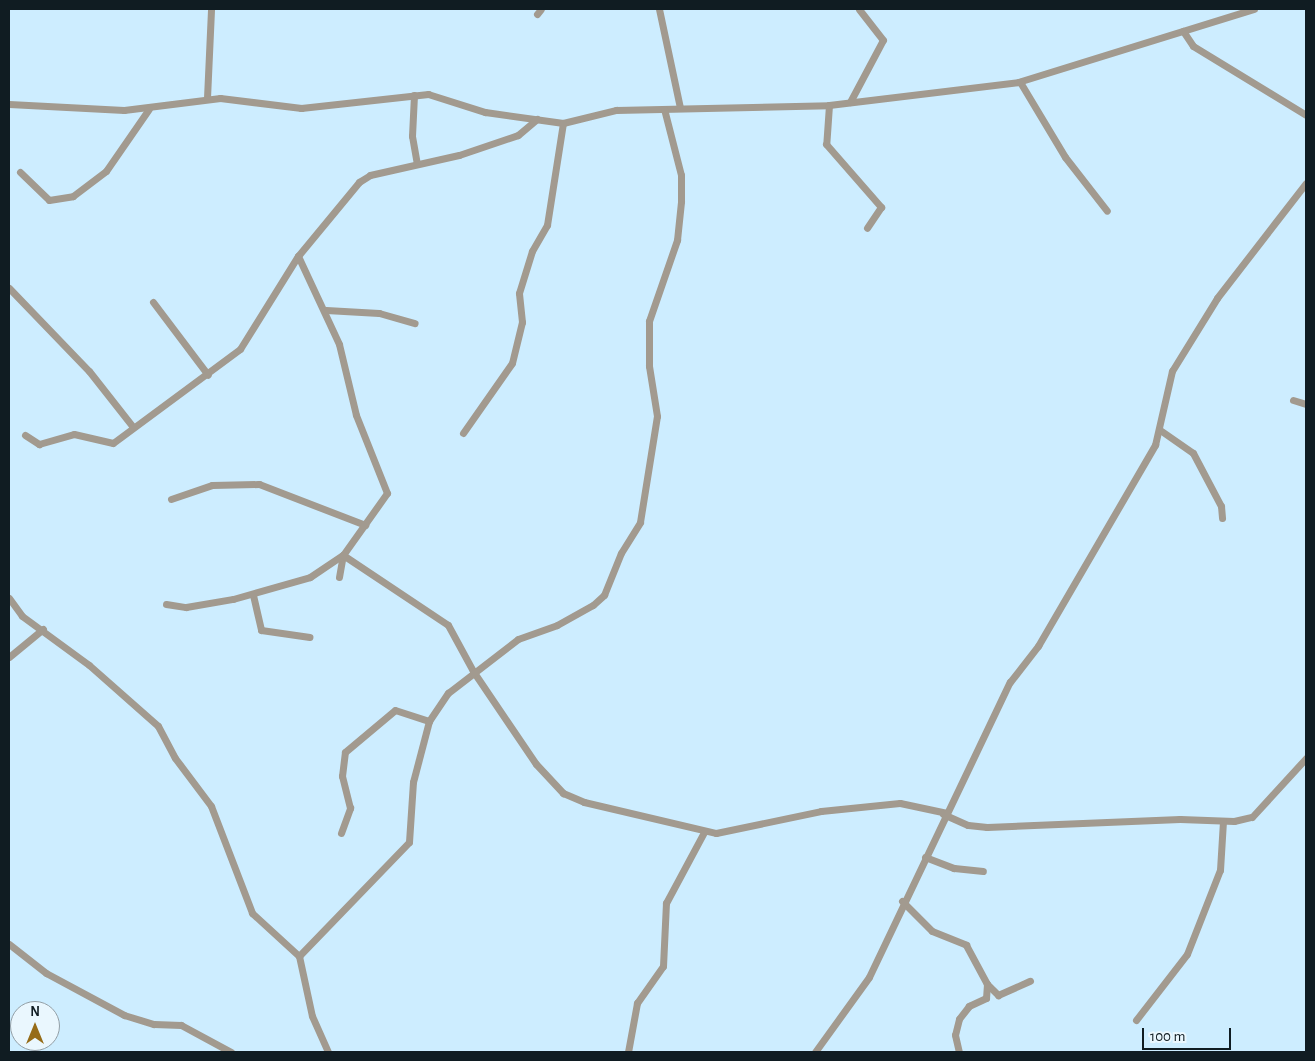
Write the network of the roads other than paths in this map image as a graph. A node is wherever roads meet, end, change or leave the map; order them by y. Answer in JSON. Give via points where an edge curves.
{"nodes":[{"id":1,"x":211,"y":9,"type":"edge"},
{"id":2,"x":659,"y":9,"type":"edge"},
{"id":3,"x":859,"y":9,"type":"edge"},
{"id":4,"x":1254,"y":9,"type":"edge"},
{"id":5,"x":1183,"y":30,"type":"junction"},
{"id":6,"x":1020,"y":82,"type":"junction"},
{"id":7,"x":414,"y":95,"type":"junction"},
{"id":8,"x":207,"y":98,"type":"junction"},
{"id":9,"x":850,"y":102,"type":"junction"},
{"id":10,"x":9,"y":104,"type":"edge"},
{"id":11,"x":829,"y":105,"type":"junction"},
{"id":12,"x":664,"y":108,"type":"junction"},
{"id":13,"x":680,"y":108,"type":"junction"},
{"id":14,"x":149,"y":109,"type":"junction"},
{"id":15,"x":1306,"y":115,"type":"edge"},
{"id":16,"x":537,"y":119,"type":"junction"},
{"id":17,"x":563,"y":123,"type":"junction"},
{"id":18,"x":417,"y":163,"type":"junction"},
{"id":19,"x":20,"y":172,"type":"dead end"},
{"id":20,"x":1306,"y":183,"type":"edge"},
{"id":21,"x":1108,"y":211,"type":"dead end"},
{"id":22,"x":867,"y":228,"type":"dead end"},
{"id":23,"x":298,"y":256,"type":"junction"},
{"id":24,"x":9,"y":288,"type":"edge"},
{"id":25,"x":153,"y":302,"type":"dead end"},
{"id":26,"x":326,"y":310,"type":"junction"},
{"id":27,"x":415,"y":323,"type":"dead end"},
{"id":28,"x":208,"y":375,"type":"junction"},
{"id":29,"x":1293,"y":400,"type":"dead end"},
{"id":30,"x":1306,"y":404,"type":"edge"},
{"id":31,"x":133,"y":427,"type":"junction"},
{"id":32,"x":1160,"y":430,"type":"junction"},
{"id":33,"x":463,"y":433,"type":"dead end"},
{"id":34,"x":25,"y":435,"type":"dead end"},
{"id":35,"x":171,"y":499,"type":"dead end"},
{"id":36,"x":1222,"y":518,"type":"dead end"},
{"id":37,"x":365,"y":525,"type":"junction"},
{"id":38,"x":343,"y":555,"type":"junction"},
{"id":39,"x":339,"y":577,"type":"dead end"},
{"id":40,"x":253,"y":595,"type":"junction"},
{"id":41,"x":9,"y":598,"type":"edge"},
{"id":42,"x":166,"y":604,"type":"dead end"},
{"id":43,"x":43,"y":629,"type":"junction"},
{"id":44,"x":309,"y":637,"type":"dead end"},
{"id":45,"x":9,"y":657,"type":"edge"},
{"id":46,"x":473,"y":671,"type":"junction"},
{"id":47,"x":429,"y":721,"type":"junction"},
{"id":48,"x":1306,"y":758,"type":"edge"},
{"id":49,"x":945,"y":814,"type":"junction"},
{"id":50,"x":1223,"y":821,"type":"junction"},
{"id":51,"x":704,"y":832,"type":"junction"},
{"id":52,"x":341,"y":833,"type":"dead end"},
{"id":53,"x":925,"y":856,"type":"junction"},
{"id":54,"x":983,"y":871,"type":"dead end"},
{"id":55,"x":902,"y":901,"type":"junction"},
{"id":56,"x":9,"y":944,"type":"edge"},
{"id":57,"x":299,"y":956,"type":"junction"},
{"id":58,"x":1030,"y":980,"type":"dead end"},
{"id":59,"x":987,"y":984,"type":"junction"},
{"id":60,"x":1136,"y":1020,"type":"dead end"},
{"id":61,"x":231,"y":1052,"type":"edge"},
{"id":62,"x":328,"y":1052,"type":"edge"},
{"id":63,"x":628,"y":1052,"type":"edge"},
{"id":64,"x":815,"y":1052,"type":"edge"},
{"id":65,"x":959,"y":1052,"type":"edge"}],
"edges":[{"from":1,"to":8,"type":"street"},
{"from":2,"to":13,"type":"street"},
{"from":3,"to":9,"type":"street","via":[[883,40]]},
{"from":4,"to":5,"type":"street"},
{"from":5,"to":6,"type":"street"},
{"from":5,"to":15,"type":"street","via":[[1193,46]]},
{"from":6,"to":9,"type":"street"},
{"from":6,"to":21,"type":"street","via":[[1065,157]]},
{"from":7,"to":8,"type":"street","via":[[301,108]]},
{"from":7,"to":16,"type":"street"},
{"from":7,"to":18,"type":"street","via":[[412,136]]},
{"from":8,"to":14,"type":"street"},
{"from":9,"to":11,"type":"street"},
{"from":10,"to":14,"type":"street"},
{"from":11,"to":13,"type":"street"},
{"from":11,"to":22,"type":"street","via":[[826,144],[882,207]]},
{"from":12,"to":13,"type":"street"},
{"from":12,"to":17,"type":"street","via":[[616,110]]},
{"from":12,"to":46,"type":"street","via":[[681,175],[681,200],[677,240],[649,321],[649,366],[657,416],[644,512],[604,595],[577,615],[518,639]]},
{"from":14,"to":19,"type":"street","via":[[106,171],[73,196],[49,200]]},
{"from":16,"to":17,"type":"street"},
{"from":16,"to":18,"type":"street","via":[[518,135]]},
{"from":17,"to":33,"type":"street","via":[[547,225],[532,251],[519,292],[522,322],[512,363]]},
{"from":18,"to":23,"type":"street","via":[[359,182]]},
{"from":20,"to":32,"type":"street","via":[[1217,298],[1172,371]]},
{"from":23,"to":26,"type":"street"},
{"from":23,"to":28,"type":"street","via":[[252,332]]},
{"from":24,"to":31,"type":"street","via":[[89,371]]},
{"from":25,"to":28,"type":"street"},
{"from":26,"to":27,"type":"street","via":[[379,313]]},
{"from":26,"to":37,"type":"street","via":[[339,344],[364,438],[387,488],[381,504]]},
{"from":28,"to":31,"type":"street"},
{"from":29,"to":30,"type":"street"},
{"from":31,"to":34,"type":"street","via":[[114,443],[74,434],[39,444]]},
{"from":32,"to":36,"type":"street","via":[[1193,453],[1221,506]]},
{"from":32,"to":49,"type":"street","via":[[1086,567],[1006,690]]},
{"from":35,"to":37,"type":"street","via":[[212,485],[259,484]]},
{"from":37,"to":38,"type":"street"},
{"from":38,"to":39,"type":"street"},
{"from":38,"to":40,"type":"street","via":[[310,577]]},
{"from":38,"to":46,"type":"street","via":[[448,625]]},
{"from":40,"to":42,"type":"street","via":[[186,607]]},
{"from":40,"to":44,"type":"street","via":[[261,630]]},
{"from":41,"to":43,"type":"street","via":[[22,616]]},
{"from":43,"to":45,"type":"street"},
{"from":43,"to":57,"type":"street","via":[[158,726],[175,758],[211,806],[252,912]]},
{"from":46,"to":47,"type":"street","via":[[448,693]]},
{"from":46,"to":51,"type":"street","via":[[536,764],[563,793],[601,808]]},
{"from":47,"to":52,"type":"street","via":[[395,710],[345,752],[342,776],[350,808]]},
{"from":47,"to":57,"type":"street","via":[[413,782],[409,842]]},
{"from":48,"to":50,"type":"street","via":[[1252,818]]},
{"from":49,"to":50,"type":"street","via":[[968,825],[987,827]]},
{"from":49,"to":51,"type":"street","via":[[900,803],[821,811],[726,833]]},
{"from":49,"to":53,"type":"street"},
{"from":50,"to":60,"type":"street","via":[[1220,870],[1187,954]]},
{"from":51,"to":63,"type":"street","via":[[666,903],[663,966],[638,1003]]},
{"from":53,"to":54,"type":"street","via":[[954,868]]},
{"from":53,"to":55,"type":"street"},
{"from":55,"to":59,"type":"street","via":[[932,931],[966,945]]},
{"from":55,"to":64,"type":"street","via":[[869,977]]},
{"from":56,"to":61,"type":"street","via":[[46,973],[124,1015],[154,1024],[181,1025]]},
{"from":57,"to":62,"type":"street","via":[[312,1016]]},
{"from":58,"to":59,"type":"street","via":[[998,995]]},
{"from":59,"to":65,"type":"street","via":[[986,998],[969,1006],[958,1019],[954,1034]]}]}
